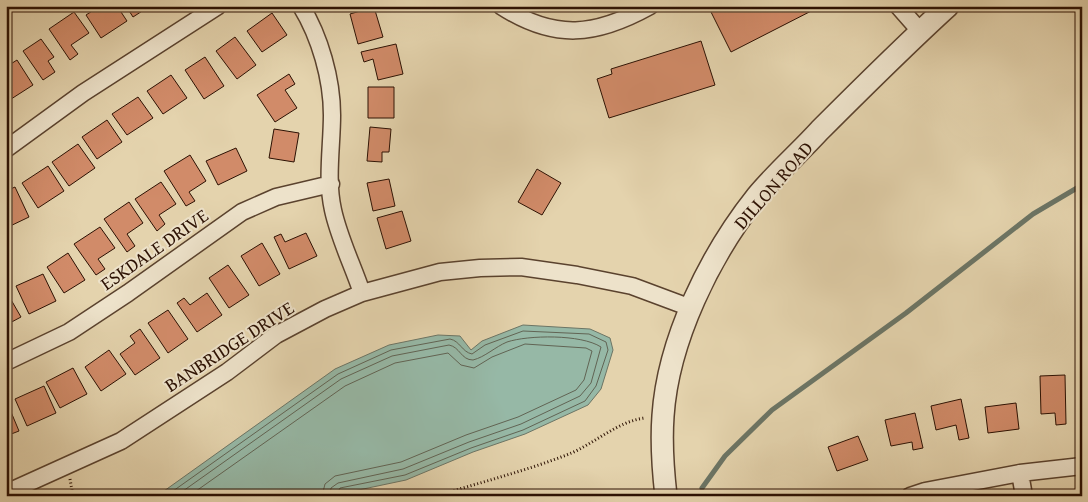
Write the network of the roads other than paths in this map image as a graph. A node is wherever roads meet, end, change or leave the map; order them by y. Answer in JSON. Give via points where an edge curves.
{"nodes":[{"id":1,"x":218,"y":6,"type":"edge"},
{"id":2,"x":301,"y":6,"type":"edge"},
{"id":3,"x":501,"y":6,"type":"edge"},
{"id":4,"x":650,"y":6,"type":"edge"},
{"id":5,"x":898,"y":6,"type":"edge"},
{"id":6,"x":948,"y":6,"type":"edge"},
{"id":7,"x":920,"y":31,"type":"junction"},
{"id":8,"x":6,"y":149,"type":"edge"},
{"id":9,"x":330,"y":184,"type":"junction"},
{"id":10,"x":362,"y":293,"type":"junction"},
{"id":11,"x":691,"y":308,"type":"junction"},
{"id":12,"x":6,"y":362,"type":"edge"},
{"id":13,"x":1082,"y":466,"type":"edge"},
{"id":14,"x":1020,"y":473,"type":"junction"},
{"id":15,"x":6,"y":493,"type":"edge"},
{"id":16,"x":666,"y":496,"type":"edge"},
{"id":17,"x":910,"y":496,"type":"edge"},
{"id":18,"x":1024,"y":496,"type":"edge"}],
"edges":[{"from":1,"to":8,"type":"street","via":[[83,93]]},
{"from":2,"to":9,"type":"street","via":[[322,53],[330,84]]},
{"from":3,"to":4,"type":"street","via":[[538,26],[578,31],[619,22]]},
{"from":5,"to":7,"type":"street"},
{"from":6,"to":7,"type":"street","name":"DILLON ROAD"},
{"from":7,"to":11,"type":"street","name":"DILLON ROAD","via":[[758,196],[720,248]]},
{"from":9,"to":10,"type":"street","via":[[333,210]]},
{"from":9,"to":12,"type":"street","name":"ESKDALE DRIVE","via":[[276,197],[242,212],[69,332]]},
{"from":10,"to":11,"type":"street","name":"BANBRIDGE DRIVE","via":[[440,272],[521,267],[577,274],[632,286]]},
{"from":10,"to":15,"type":"street","name":"BANBRIDGE DRIVE","via":[[276,335],[227,372],[121,441]]},
{"from":11,"to":16,"type":"street","name":"DILLON ROAD","via":[[669,372],[663,416]]},
{"from":13,"to":14,"type":"street"},
{"from":14,"to":17,"type":"street","via":[[925,490]]},
{"from":14,"to":18,"type":"street"}]}
